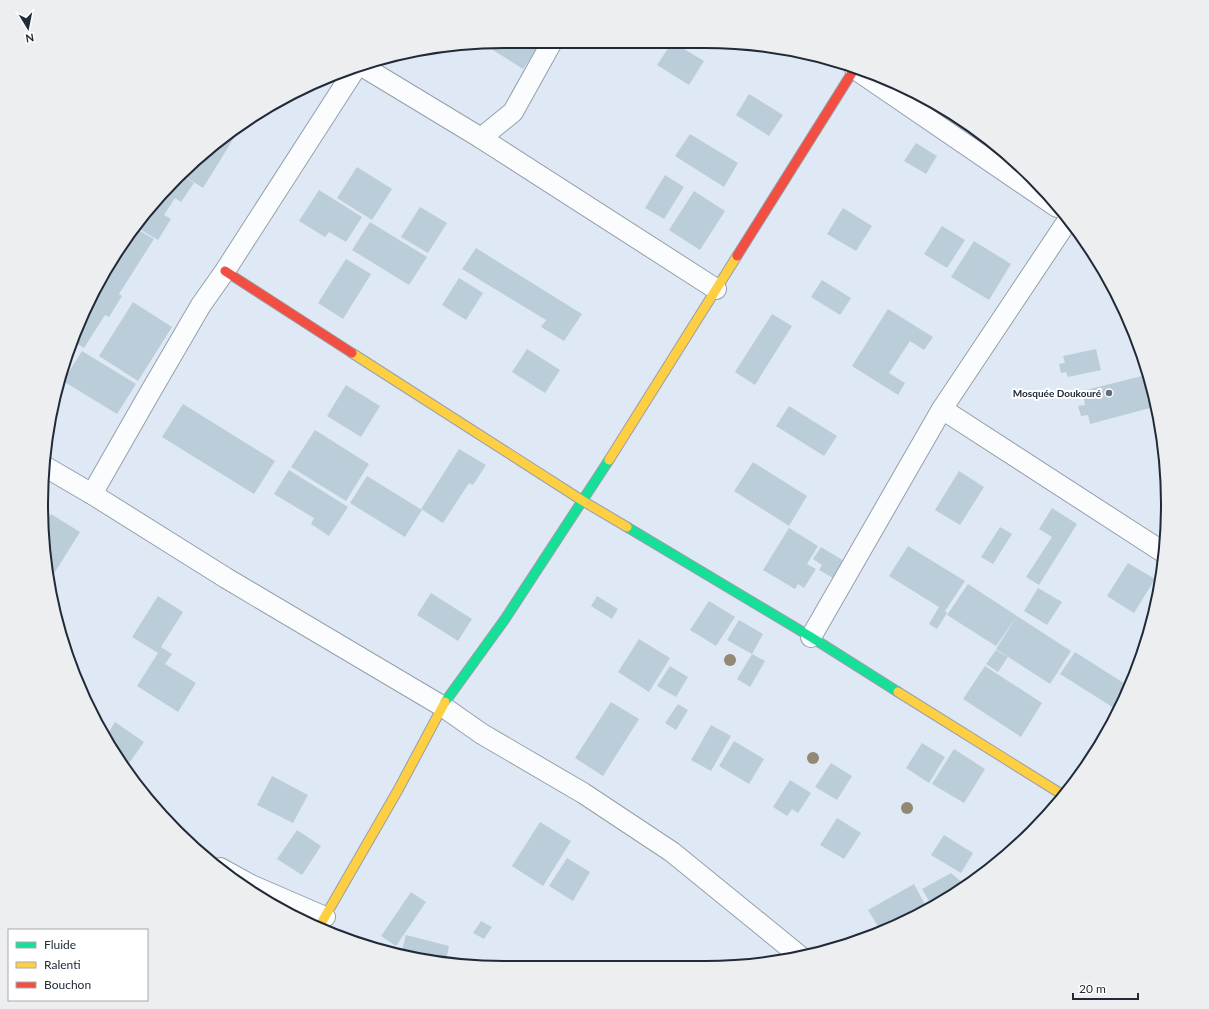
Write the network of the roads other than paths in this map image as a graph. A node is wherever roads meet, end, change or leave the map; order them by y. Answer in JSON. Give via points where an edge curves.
{"nodes":[{"id":1,"x":549,"y":48,"type":"edge"},
{"id":2,"x":367,"y":69,"type":"edge"},
{"id":3,"x":853,"y":73,"type":"edge"},
{"id":4,"x":351,"y":75,"type":"edge"},
{"id":5,"x":871,"y":80,"type":"edge"},
{"id":6,"x":481,"y":138,"type":"junction"},
{"id":7,"x":1039,"y":195,"type":"edge"},
{"id":8,"x":1065,"y":225,"type":"edge"},
{"id":9,"x":225,"y":271,"type":"junction"},
{"id":10,"x":716,"y":289,"type":"junction"},
{"id":11,"x":942,"y":409,"type":"junction"},
{"id":12,"x":50,"y":469,"type":"edge"},
{"id":13,"x":92,"y":494,"type":"junction"},
{"id":14,"x":583,"y":501,"type":"junction"},
{"id":15,"x":1159,"y":546,"type":"edge"},
{"id":16,"x":812,"y":636,"type":"junction"},
{"id":17,"x":442,"y":706,"type":"junction"},
{"id":18,"x":1059,"y":792,"type":"edge"},
{"id":19,"x":263,"y":892,"type":"edge"},
{"id":20,"x":322,"y":922,"type":"edge"},
{"id":21,"x":795,"y":952,"type":"edge"}],
"edges":[{"from":1,"to":6,"type":"street","via":[[513,112]]},
{"from":2,"to":6,"type":"street"},
{"from":3,"to":10,"type":"street"},
{"from":4,"to":9,"type":"street"},
{"from":5,"to":7,"type":"street"},
{"from":6,"to":10,"type":"street"},
{"from":8,"to":11,"type":"street"},
{"from":9,"to":13,"type":"street","via":[[182,337]]},
{"from":9,"to":14,"type":"street"},
{"from":10,"to":14,"type":"street"},
{"from":11,"to":15,"type":"street"},
{"from":11,"to":16,"type":"street"},
{"from":12,"to":13,"type":"street"},
{"from":13,"to":17,"type":"street","via":[[226,578]]},
{"from":14,"to":16,"type":"street"},
{"from":14,"to":17,"type":"street","via":[[505,620]]},
{"from":16,"to":18,"type":"street"},
{"from":17,"to":20,"type":"street","via":[[398,790]]},
{"from":17,"to":21,"type":"street","via":[[482,734],[583,793],[672,852]]},
{"from":19,"to":20,"type":"street"}]}
